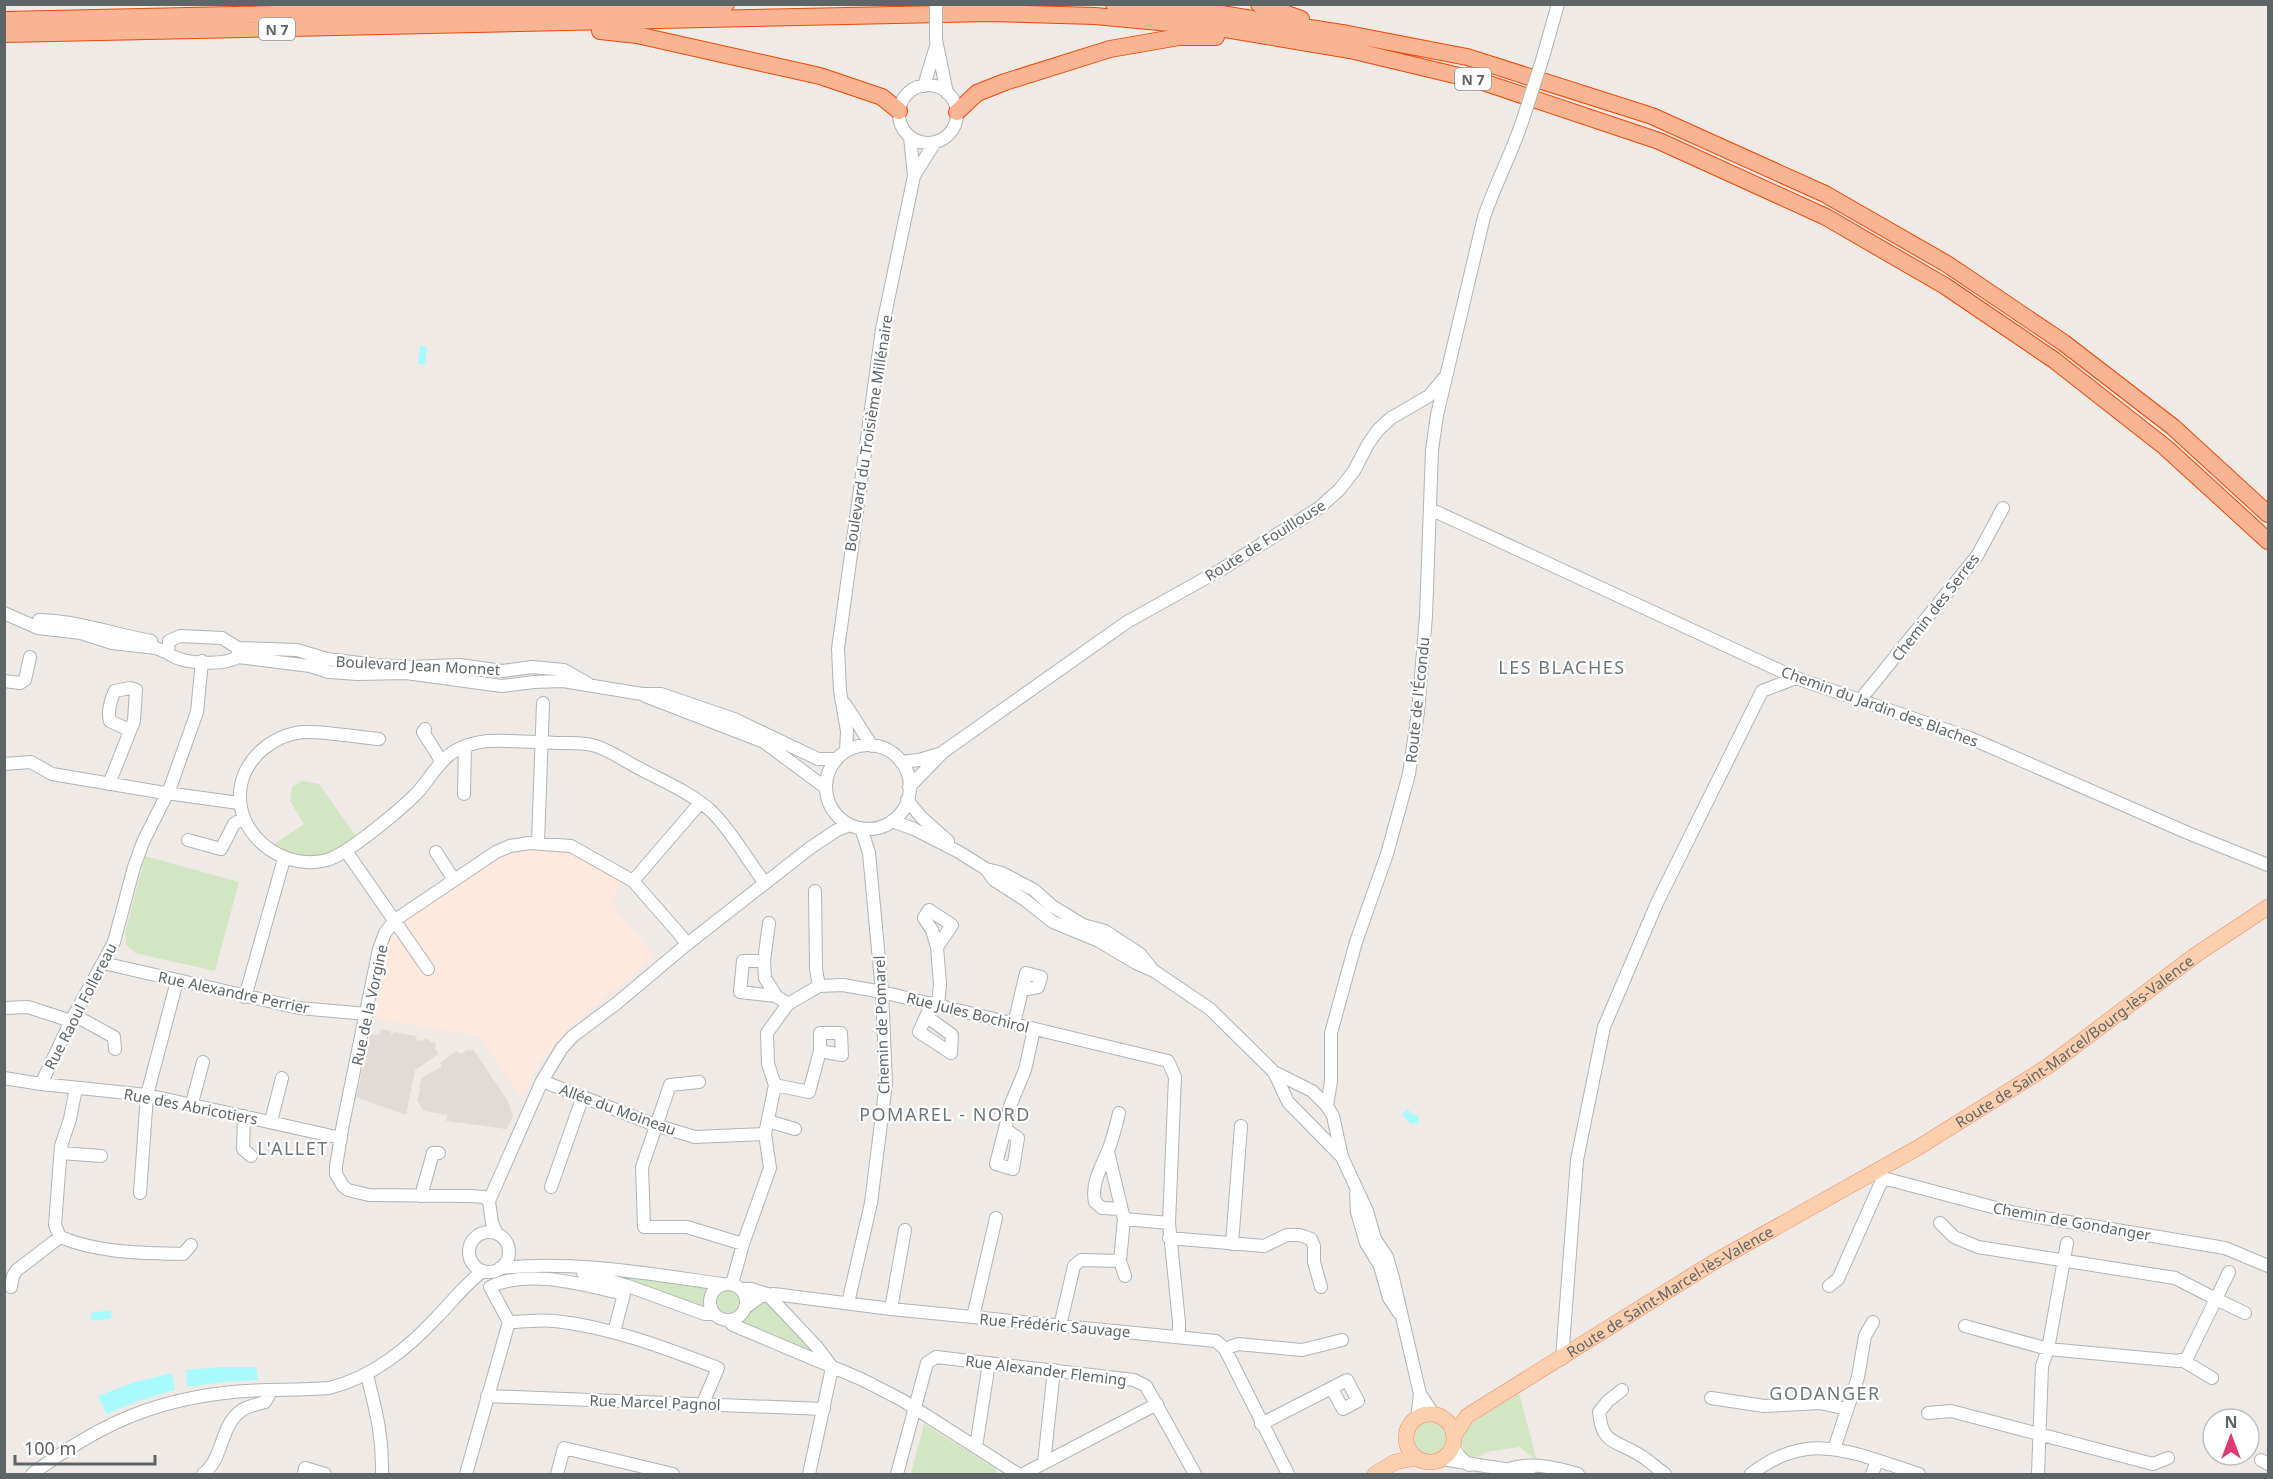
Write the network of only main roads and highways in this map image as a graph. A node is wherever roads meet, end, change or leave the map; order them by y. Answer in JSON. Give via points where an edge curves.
{"nodes":[{"id":1,"x":726,"y":4,"type":"edge"},
{"id":2,"x":1114,"y":4,"type":"edge"},
{"id":3,"x":1259,"y":4,"type":"edge"},
{"id":4,"x":578,"y":6,"type":"edge"},
{"id":5,"x":4,"y":20,"type":"edge"},
{"id":6,"x":549,"y":23,"type":"junction"},
{"id":7,"x":4,"y":34,"type":"edge"},
{"id":8,"x":1348,"y":34,"type":"junction"},
{"id":9,"x":1278,"y":37,"type":"junction"},
{"id":10,"x":899,"y":111,"type":"road end"},
{"id":11,"x":957,"y":112,"type":"road end"},
{"id":12,"x":2268,"y":514,"type":"edge"},
{"id":13,"x":2268,"y":541,"type":"edge"},
{"id":14,"x":2268,"y":906,"type":"edge"},
{"id":15,"x":1880,"y":1174,"type":"joint"},
{"id":16,"x":1467,"y":1416,"type":"junction"},
{"id":17,"x":1439,"y":1417,"type":"junction"},
{"id":18,"x":1454,"y":1441,"type":"junction"},
{"id":19,"x":1407,"y":1444,"type":"junction"},
{"id":20,"x":1416,"y":1458,"type":"junction"},
{"id":21,"x":1395,"y":1462,"type":"junction"},
{"id":22,"x":1375,"y":1474,"type":"edge"}],
"edges":[{"from":1,"to":4,"type":"highway","number":"N 7"},
{"from":2,"to":8,"type":"highway","number":"N 7","via":[[1215,13]]},
{"from":3,"to":8,"type":"highway"},
{"from":4,"to":5,"type":"highway","number":"N 7"},
{"from":6,"to":7,"type":"highway","number":"N 7"},
{"from":6,"to":9,"type":"highway","number":"N 7","via":[[991,13],[1095,16]]},
{"from":6,"to":10,"type":"highway","via":[[637,35],[820,76],[882,97]]},
{"from":8,"to":12,"type":"highway","number":"N 7","via":[[1467,57],[1652,116],[1825,194],[1947,264],[2064,343],[2174,427]]},
{"from":9,"to":11,"type":"highway","via":[[1179,37],[1110,49],[977,93]]},
{"from":9,"to":13,"type":"highway","number":"N 7","via":[[1480,81],[1659,141],[1827,216],[1945,286],[2054,360],[2165,447]]},
{"from":14,"to":15,"type":"main road","name":"Route de Saint-Marcel/Bourg-lès-Valence","via":[[2047,1066]]},
{"from":15,"to":16,"type":"main road","name":"Route de Saint-Marcel-lès-Valence","via":[[1714,1262]]},
{"from":16,"to":17,"type":"main road","name":"Route de Saint-Marcel-lès-Valence"},
{"from":16,"to":18,"type":"main road","name":"Route de Saint-Marcel-lès-Valence"},
{"from":17,"to":18,"type":"main road","via":[[1451,1426]]},
{"from":17,"to":19,"type":"main road","via":[[1417,1419],[1408,1430]]},
{"from":18,"to":20,"type":"main road","via":[[1443,1459],[1429,1463]]},
{"from":19,"to":20,"type":"main road"},
{"from":19,"to":21,"type":"main road"},
{"from":20,"to":21,"type":"main road"},
{"from":21,"to":22,"type":"main road"}]}
